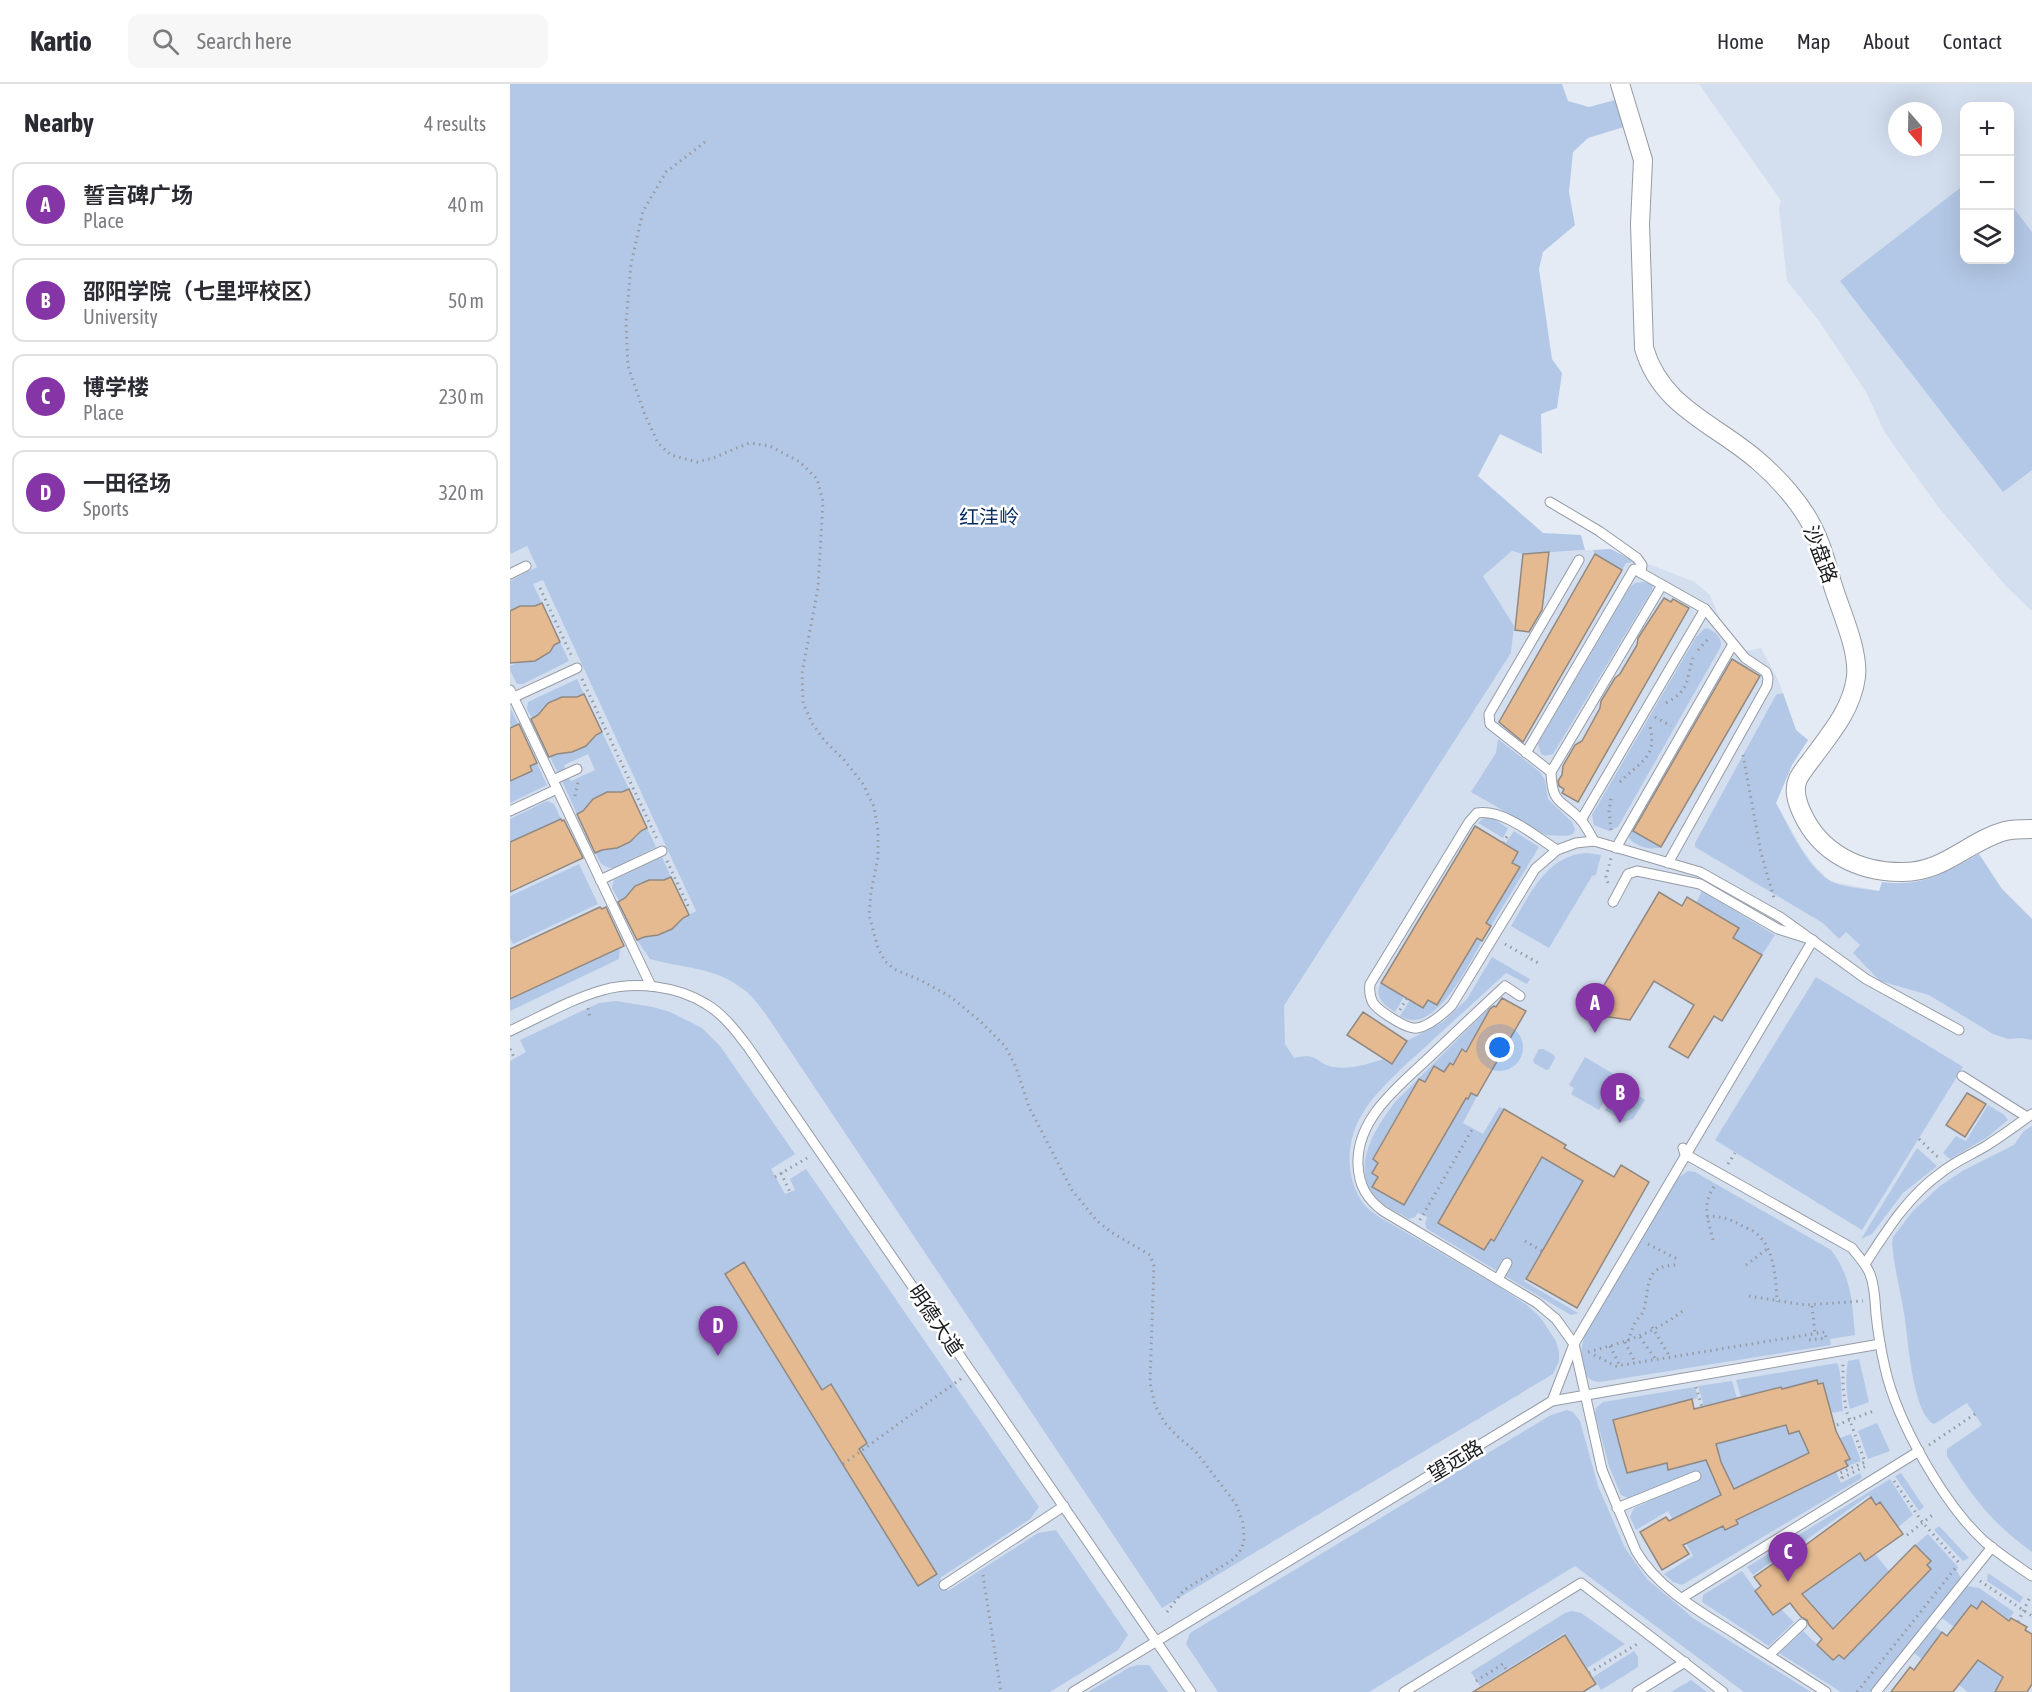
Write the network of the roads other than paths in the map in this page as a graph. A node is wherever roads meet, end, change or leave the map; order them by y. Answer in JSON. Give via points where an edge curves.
{"nodes":[{"id":1,"x":1620,"y":84,"type":"edge"},
{"id":2,"x":1550,"y":502,"type":"dead end"},
{"id":3,"x":1579,"y":560,"type":"dead end"},
{"id":4,"x":525,"y":566,"type":"dead end"},
{"id":5,"x":1641,"y":573,"type":"junction"},
{"id":6,"x":510,"y":574,"type":"edge"},
{"id":7,"x":1662,"y":585,"type":"junction"},
{"id":8,"x":1705,"y":609,"type":"junction"},
{"id":9,"x":1733,"y":644,"type":"junction"},
{"id":10,"x":577,"y":668,"type":"road end"},
{"id":11,"x":511,"y":696,"type":"edge"},
{"id":12,"x":1526,"y":753,"type":"junction"},
{"id":13,"x":577,"y":769,"type":"road end"},
{"id":14,"x":1551,"y":772,"type":"junction"},
{"id":15,"x":555,"y":784,"type":"junction"},
{"id":16,"x":510,"y":811,"type":"edge"},
{"id":17,"x":1581,"y":820,"type":"junction"},
{"id":18,"x":2032,"y":829,"type":"edge"},
{"id":19,"x":1594,"y":841,"type":"junction"},
{"id":20,"x":1557,"y":850,"type":"junction"},
{"id":21,"x":662,"y":851,"type":"road end"},
{"id":22,"x":1614,"y":852,"type":"junction"},
{"id":23,"x":1668,"y":862,"type":"junction"},
{"id":24,"x":600,"y":880,"type":"junction"},
{"id":25,"x":1613,"y":902,"type":"dead end"},
{"id":26,"x":1813,"y":940,"type":"junction"},
{"id":27,"x":651,"y":986,"type":"junction"},
{"id":28,"x":1520,"y":996,"type":"dead end"},
{"id":29,"x":1959,"y":1030,"type":"dead end"},
{"id":30,"x":510,"y":1031,"type":"edge"},
{"id":31,"x":1962,"y":1076,"type":"dead end"},
{"id":32,"x":2030,"y":1116,"type":"edge"},
{"id":33,"x":1684,"y":1151,"type":"junction"},
{"id":34,"x":1507,"y":1263,"type":"dead end"},
{"id":35,"x":1865,"y":1264,"type":"junction"},
{"id":36,"x":1498,"y":1279,"type":"junction"},
{"id":37,"x":1574,"y":1344,"type":"junction"},
{"id":38,"x":1880,"y":1344,"type":"junction"},
{"id":39,"x":1585,"y":1396,"type":"junction"},
{"id":40,"x":1552,"y":1401,"type":"junction"},
{"id":41,"x":1919,"y":1451,"type":"junction"},
{"id":42,"x":1696,"y":1476,"type":"dead end"},
{"id":43,"x":1064,"y":1506,"type":"junction"},
{"id":44,"x":1617,"y":1508,"type":"junction"},
{"id":45,"x":1992,"y":1547,"type":"junction"},
{"id":46,"x":2032,"y":1576,"type":"edge"},
{"id":47,"x":944,"y":1585,"type":"dead end"},
{"id":48,"x":1682,"y":1598,"type":"junction"},
{"id":49,"x":1802,"y":1624,"type":"dead end"},
{"id":50,"x":1156,"y":1642,"type":"junction"},
{"id":51,"x":1769,"y":1655,"type":"junction"},
{"id":52,"x":1685,"y":1662,"type":"junction"},
{"id":53,"x":1073,"y":1692,"type":"edge"},
{"id":54,"x":1191,"y":1692,"type":"edge"},
{"id":55,"x":1404,"y":1692,"type":"edge"},
{"id":56,"x":1637,"y":1692,"type":"edge"},
{"id":57,"x":1724,"y":1692,"type":"edge"},
{"id":58,"x":1826,"y":1692,"type":"edge"},
{"id":59,"x":1876,"y":1692,"type":"edge"}],
"edges":[{"from":1,"to":18,"type":"street","name":"沙盘路","via":[[1643,160],[1640,224],[1644,348],[1648,362],[1671,397],[1757,460],[1803,511],[1817,537],[1854,651],[1856,674],[1851,701],[1799,778],[1795,791],[1807,824],[1819,841],[1855,864],[1902,873],[1924,870],[1954,858],[2005,831]]},
{"from":2,"to":5,"type":"lane","via":[[1637,558],[1642,565]]},
{"from":3,"to":12,"type":"lane","via":[[1489,714],[1490,724]]},
{"from":4,"to":6,"type":"lane"},
{"from":5,"to":7,"type":"lane"},
{"from":5,"to":12,"type":"lane","via":[[1634,569]]},
{"from":7,"to":8,"type":"lane"},
{"from":7,"to":14,"type":"lane"},
{"from":8,"to":9,"type":"lane"},
{"from":8,"to":17,"type":"lane"},
{"from":9,"to":22,"type":"lane"},
{"from":9,"to":23,"type":"lane","via":[[1766,672],[1764,694]]},
{"from":10,"to":11,"type":"lane"},
{"from":11,"to":15,"type":"lane"},
{"from":12,"to":14,"type":"lane"},
{"from":13,"to":15,"type":"lane"},
{"from":14,"to":17,"type":"lane","via":[[1551,789],[1556,799]]},
{"from":15,"to":16,"type":"lane"},
{"from":15,"to":24,"type":"lane"},
{"from":17,"to":19,"type":"lane"},
{"from":19,"to":20,"type":"lane"},
{"from":19,"to":22,"type":"lane"},
{"from":20,"to":20,"type":"lane","via":[[1535,869],[1452,1005],[1439,1017],[1415,1029],[1378,1009],[1372,1001],[1370,984],[1477,813],[1500,814]]},
{"from":21,"to":24,"type":"lane"},
{"from":22,"to":23,"type":"lane"},
{"from":23,"to":26,"type":"lane","via":[[1700,872]]},
{"from":24,"to":27,"type":"lane"},
{"from":25,"to":26,"type":"lane","via":[[1628,874],[1637,871],[1700,884],[1778,929]]},
{"from":26,"to":29,"type":"lane","via":[[1866,979]]},
{"from":26,"to":33,"type":"lane"},
{"from":27,"to":30,"type":"lane","name":"明德大道","via":[[604,990]]},
{"from":27,"to":43,"type":"lane","name":"明德大道","via":[[679,991],[707,1004],[729,1023]]},
{"from":28,"to":36,"type":"lane","via":[[1504,986],[1389,1096],[1366,1127],[1358,1161],[1361,1186],[1371,1202]]},
{"from":31,"to":32,"type":"lane"},
{"from":32,"to":35,"type":"lane","via":[[1924,1186],[1888,1228]]},
{"from":33,"to":35,"type":"lane","via":[[1852,1248]]},
{"from":33,"to":37,"type":"lane"},
{"from":34,"to":36,"type":"lane"},
{"from":35,"to":38,"type":"lane","via":[[1874,1287]]},
{"from":36,"to":37,"type":"lane","via":[[1556,1319]]},
{"from":37,"to":39,"type":"lane"},
{"from":37,"to":40,"type":"lane"},
{"from":38,"to":39,"type":"lane","name":"望远路"},
{"from":38,"to":41,"type":"lane","via":[[1893,1392]]},
{"from":39,"to":40,"type":"lane","name":"望远路"},
{"from":39,"to":44,"type":"lane","via":[[1602,1470]]},
{"from":40,"to":50,"type":"lane","name":"望远路"},
{"from":41,"to":45,"type":"lane","via":[[1941,1489]]},
{"from":41,"to":48,"type":"lane"},
{"from":42,"to":44,"type":"lane"},
{"from":43,"to":47,"type":"lane"},
{"from":43,"to":50,"type":"lane","name":"明德大道"},
{"from":44,"to":48,"type":"lane","via":[[1642,1562]]},
{"from":45,"to":46,"type":"lane"},
{"from":45,"to":59,"type":"lane"},
{"from":48,"to":51,"type":"lane"},
{"from":49,"to":51,"type":"lane"},
{"from":50,"to":53,"type":"lane","name":"望远路"},
{"from":50,"to":54,"type":"lane","name":"明德大道"},
{"from":51,"to":58,"type":"lane"},
{"from":52,"to":55,"type":"lane","via":[[1581,1583]]},
{"from":52,"to":56,"type":"lane"},
{"from":52,"to":57,"type":"lane"}]}
